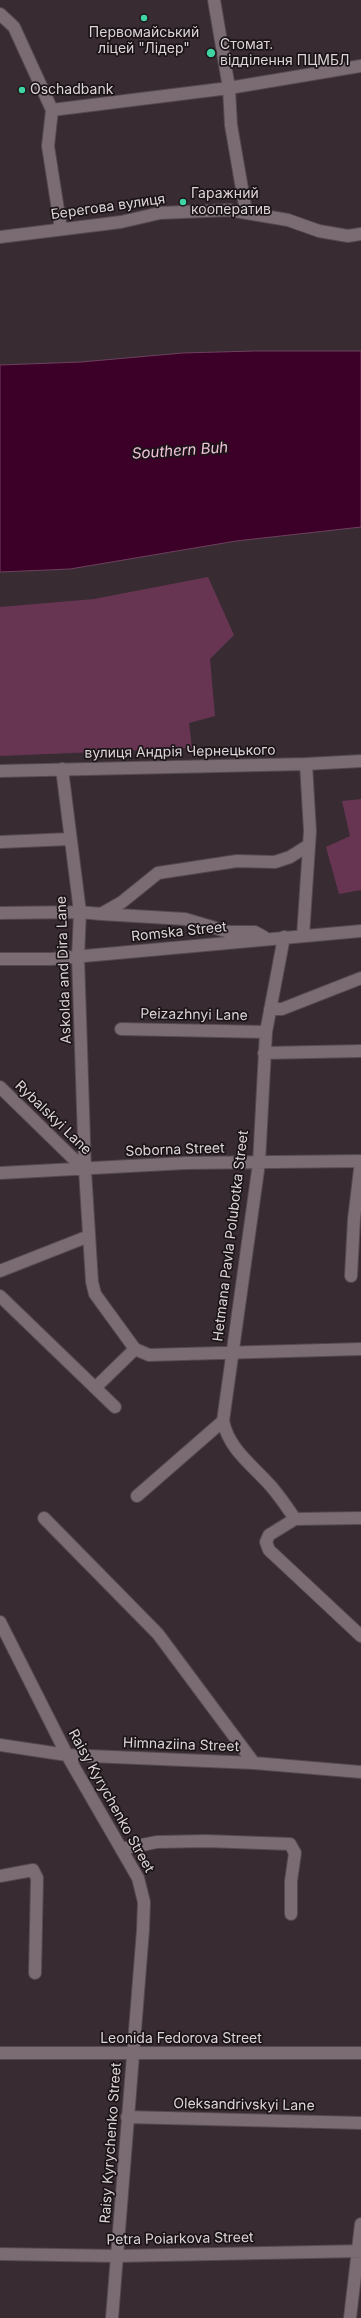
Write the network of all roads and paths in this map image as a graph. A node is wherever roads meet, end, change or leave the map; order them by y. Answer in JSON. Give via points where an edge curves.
{"nodes":[{"id":1,"x":214,"y":0,"type":"edge"},
{"id":2,"x":0,"y":14,"type":"edge"},
{"id":3,"x":361,"y":66,"type":"edge"},
{"id":4,"x":229,"y":88,"type":"junction"},
{"id":5,"x":52,"y":110,"type":"junction"},
{"id":6,"x":246,"y":212,"type":"junction"},
{"id":7,"x":61,"y":229,"type":"junction"},
{"id":8,"x":361,"y":234,"type":"edge"},
{"id":9,"x":0,"y":237,"type":"edge"},
{"id":10,"x":361,"y":761,"type":"edge"},
{"id":11,"x":306,"y":764,"type":"junction"},
{"id":12,"x":62,"y":769,"type":"junction"},
{"id":13,"x":0,"y":771,"type":"edge"},
{"id":14,"x":70,"y":839,"type":"junction"},
{"id":15,"x":0,"y":842,"type":"edge"},
{"id":16,"x":309,"y":845,"type":"junction"},
{"id":17,"x":80,"y":912,"type":"junction"},
{"id":18,"x":0,"y":913,"type":"edge"},
{"id":19,"x":101,"y":914,"type":"junction"},
{"id":20,"x":361,"y":931,"type":"edge"},
{"id":21,"x":303,"y":936,"type":"junction"},
{"id":22,"x":284,"y":937,"type":"junction"},
{"id":23,"x":270,"y":940,"type":"junction"},
{"id":24,"x":78,"y":957,"type":"junction"},
{"id":25,"x":0,"y":959,"type":"edge"},
{"id":26,"x":361,"y":978,"type":"edge"},
{"id":27,"x":270,"y":1009,"type":"junction"},
{"id":28,"x":121,"y":1029,"type":"dead end"},
{"id":29,"x":266,"y":1032,"type":"junction"},
{"id":30,"x":361,"y":1051,"type":"edge"},
{"id":31,"x":264,"y":1053,"type":"junction"},
{"id":32,"x":0,"y":1087,"type":"edge"},
{"id":33,"x":361,"y":1161,"type":"edge"},
{"id":34,"x":259,"y":1163,"type":"junction"},
{"id":35,"x":85,"y":1170,"type":"junction"},
{"id":36,"x":0,"y":1173,"type":"edge"},
{"id":37,"x":89,"y":1236,"type":"junction"},
{"id":38,"x":0,"y":1271,"type":"edge"},
{"id":39,"x":351,"y":1276,"type":"dead end"},
{"id":40,"x":0,"y":1296,"type":"edge"},
{"id":41,"x":361,"y":1348,"type":"edge"},
{"id":42,"x":135,"y":1349,"type":"junction"},
{"id":43,"x":232,"y":1354,"type":"junction"},
{"id":44,"x":96,"y":1387,"type":"junction"},
{"id":45,"x":115,"y":1407,"type":"dead end"},
{"id":46,"x":223,"y":1421,"type":"junction"},
{"id":47,"x":137,"y":1496,"type":"dead end"},
{"id":48,"x":44,"y":1518,"type":"dead end"},
{"id":49,"x":361,"y":1518,"type":"edge"},
{"id":50,"x":295,"y":1519,"type":"junction"},
{"id":51,"x":0,"y":1622,"type":"edge"},
{"id":52,"x":361,"y":1636,"type":"edge"},
{"id":53,"x":0,"y":1745,"type":"edge"},
{"id":54,"x":67,"y":1755,"type":"junction"},
{"id":55,"x":254,"y":1763,"type":"junction"},
{"id":56,"x":361,"y":1772,"type":"edge"},
{"id":57,"x":121,"y":1849,"type":"junction"},
{"id":58,"x":0,"y":1876,"type":"edge"},
{"id":59,"x":291,"y":1914,"type":"dead end"},
{"id":60,"x":35,"y":1973,"type":"dead end"},
{"id":61,"x":361,"y":2052,"type":"edge"},
{"id":62,"x":0,"y":2053,"type":"edge"},
{"id":63,"x":132,"y":2054,"type":"junction"},
{"id":64,"x":127,"y":2117,"type":"junction"},
{"id":65,"x":361,"y":2123,"type":"edge"},
{"id":66,"x":361,"y":2224,"type":"edge"},
{"id":67,"x":360,"y":2251,"type":"edge"},
{"id":68,"x":0,"y":2254,"type":"edge"},
{"id":69,"x":117,"y":2256,"type":"junction"},
{"id":70,"x":112,"y":2318,"type":"edge"},
{"id":71,"x":350,"y":2318,"type":"edge"}],
"edges":[{"from":1,"to":4,"type":"street"},
{"from":2,"to":5,"type":"street","via":[[14,27]]},
{"from":3,"to":4,"type":"street"},
{"from":4,"to":5,"type":"street"},
{"from":4,"to":6,"type":"street","via":[[231,125]]},
{"from":5,"to":7,"type":"street","via":[[48,146]]},
{"from":6,"to":7,"type":"street","name":"Берегова вулиця","via":[[229,210],[160,213],[121,222]]},
{"from":6,"to":8,"type":"street","name":"Берегова вулиця","via":[[288,220],[319,231],[348,236]]},
{"from":7,"to":9,"type":"street","name":"Берегова вулиця"},
{"from":10,"to":11,"type":"street","name":"вулиця Андрія Чернецького"},
{"from":11,"to":12,"type":"street","name":"вулиця Андрія Чернецького"},
{"from":11,"to":16,"type":"street"},
{"from":12,"to":13,"type":"street","name":"вулиця Андрія Чернецького"},
{"from":12,"to":14,"type":"street","name":"Askolda and Dira Lane"},
{"from":14,"to":15,"type":"street"},
{"from":14,"to":17,"type":"street","name":"Askolda and Dira Lane"},
{"from":16,"to":19,"type":"street","via":[[290,857],[275,862],[238,861],[158,873],[122,902]]},
{"from":16,"to":21,"type":"street"},
{"from":17,"to":18,"type":"street"},
{"from":17,"to":19,"type":"street"},
{"from":17,"to":24,"type":"street","name":"Askolda and Dira Lane"},
{"from":19,"to":23,"type":"street","via":[[185,919],[229,932],[255,932]]},
{"from":20,"to":21,"type":"street","name":"Romska Street"},
{"from":21,"to":22,"type":"street","name":"Romska Street"},
{"from":22,"to":23,"type":"street","name":"Romska Street"},
{"from":22,"to":27,"type":"street","name":"Hetmana Pavla Polubotka Street"},
{"from":23,"to":24,"type":"street","name":"Romska Street"},
{"from":24,"to":25,"type":"street","name":"Romska Street","via":[[51,960]]},
{"from":24,"to":35,"type":"street","name":"Askolda and Dira Lane"},
{"from":26,"to":27,"type":"street","via":[[282,1009]]},
{"from":27,"to":29,"type":"street","name":"Hetmana Pavla Polubotka Street"},
{"from":28,"to":29,"type":"street","name":"Peizazhnyi Lane"},
{"from":29,"to":31,"type":"street","name":"Hetmana Pavla Polubotka Street"},
{"from":30,"to":31,"type":"street"},
{"from":31,"to":34,"type":"street","name":"Hetmana Pavla Polubotka Street"},
{"from":32,"to":35,"type":"street","name":"Rybalskyi Lane"},
{"from":33,"to":34,"type":"street","name":"Soborna Street"},
{"from":33,"to":39,"type":"street","via":[[354,1218]]},
{"from":34,"to":35,"type":"street","name":"Soborna Street","via":[[186,1163]]},
{"from":34,"to":43,"type":"street","name":"Hetmana Pavla Polubotka Street"},
{"from":35,"to":36,"type":"street","name":"Soborna Street"},
{"from":35,"to":37,"type":"street","name":"Askolda and Dira Lane"},
{"from":37,"to":38,"type":"street"},
{"from":37,"to":42,"type":"street","name":"Askolda and Dira Lane","via":[[94,1294]]},
{"from":40,"to":44,"type":"street"},
{"from":41,"to":43,"type":"street"},
{"from":42,"to":43,"type":"street","via":[[149,1355]]},
{"from":42,"to":44,"type":"street"},
{"from":43,"to":46,"type":"street","name":"Hetmana Pavla Polubotka Street"},
{"from":44,"to":45,"type":"street"},
{"from":46,"to":47,"type":"street"},
{"from":46,"to":50,"type":"street","name":"Hetmana Pavla Polubotka Street","via":[[225,1432],[234,1449],[270,1485]]},
{"from":48,"to":55,"type":"street","via":[[158,1634]]},
{"from":49,"to":50,"type":"street"},
{"from":50,"to":52,"type":"street","via":[[269,1535],[266,1542],[269,1550]]},
{"from":51,"to":54,"type":"street","name":"Raisy Kyrychenko Street"},
{"from":53,"to":54,"type":"street","name":"Himnaziina Street"},
{"from":54,"to":55,"type":"street","name":"Himnaziina Street"},
{"from":54,"to":57,"type":"street","name":"Raisy Kyrychenko Street"},
{"from":55,"to":56,"type":"street","name":"Himnaziina Street"},
{"from":57,"to":59,"type":"street","via":[[157,1842],[290,1844],[295,1853],[291,1881]]},
{"from":57,"to":63,"type":"street","name":"Raisy Kyrychenko Street","via":[[138,1878],[144,1902]]},
{"from":58,"to":60,"type":"street","via":[[33,1870],[37,1878]]},
{"from":61,"to":63,"type":"street","name":"Leonida Fedorova Street"},
{"from":62,"to":63,"type":"street","name":"Leonida Fedorova Street"},
{"from":63,"to":64,"type":"street","name":"Raisy Kyrychenko Street"},
{"from":64,"to":65,"type":"street","name":"Oleksandrivskyi Lane"},
{"from":64,"to":69,"type":"street","name":"Raisy Kyrychenko Street"},
{"from":66,"to":67,"type":"street"},
{"from":67,"to":69,"type":"street","name":"Petra Poiarkova Street"},
{"from":67,"to":71,"type":"street"},
{"from":68,"to":69,"type":"street","name":"Petra Poiarkova Street"},
{"from":69,"to":70,"type":"street","name":"Raisy Kyrychenko Street"}]}
